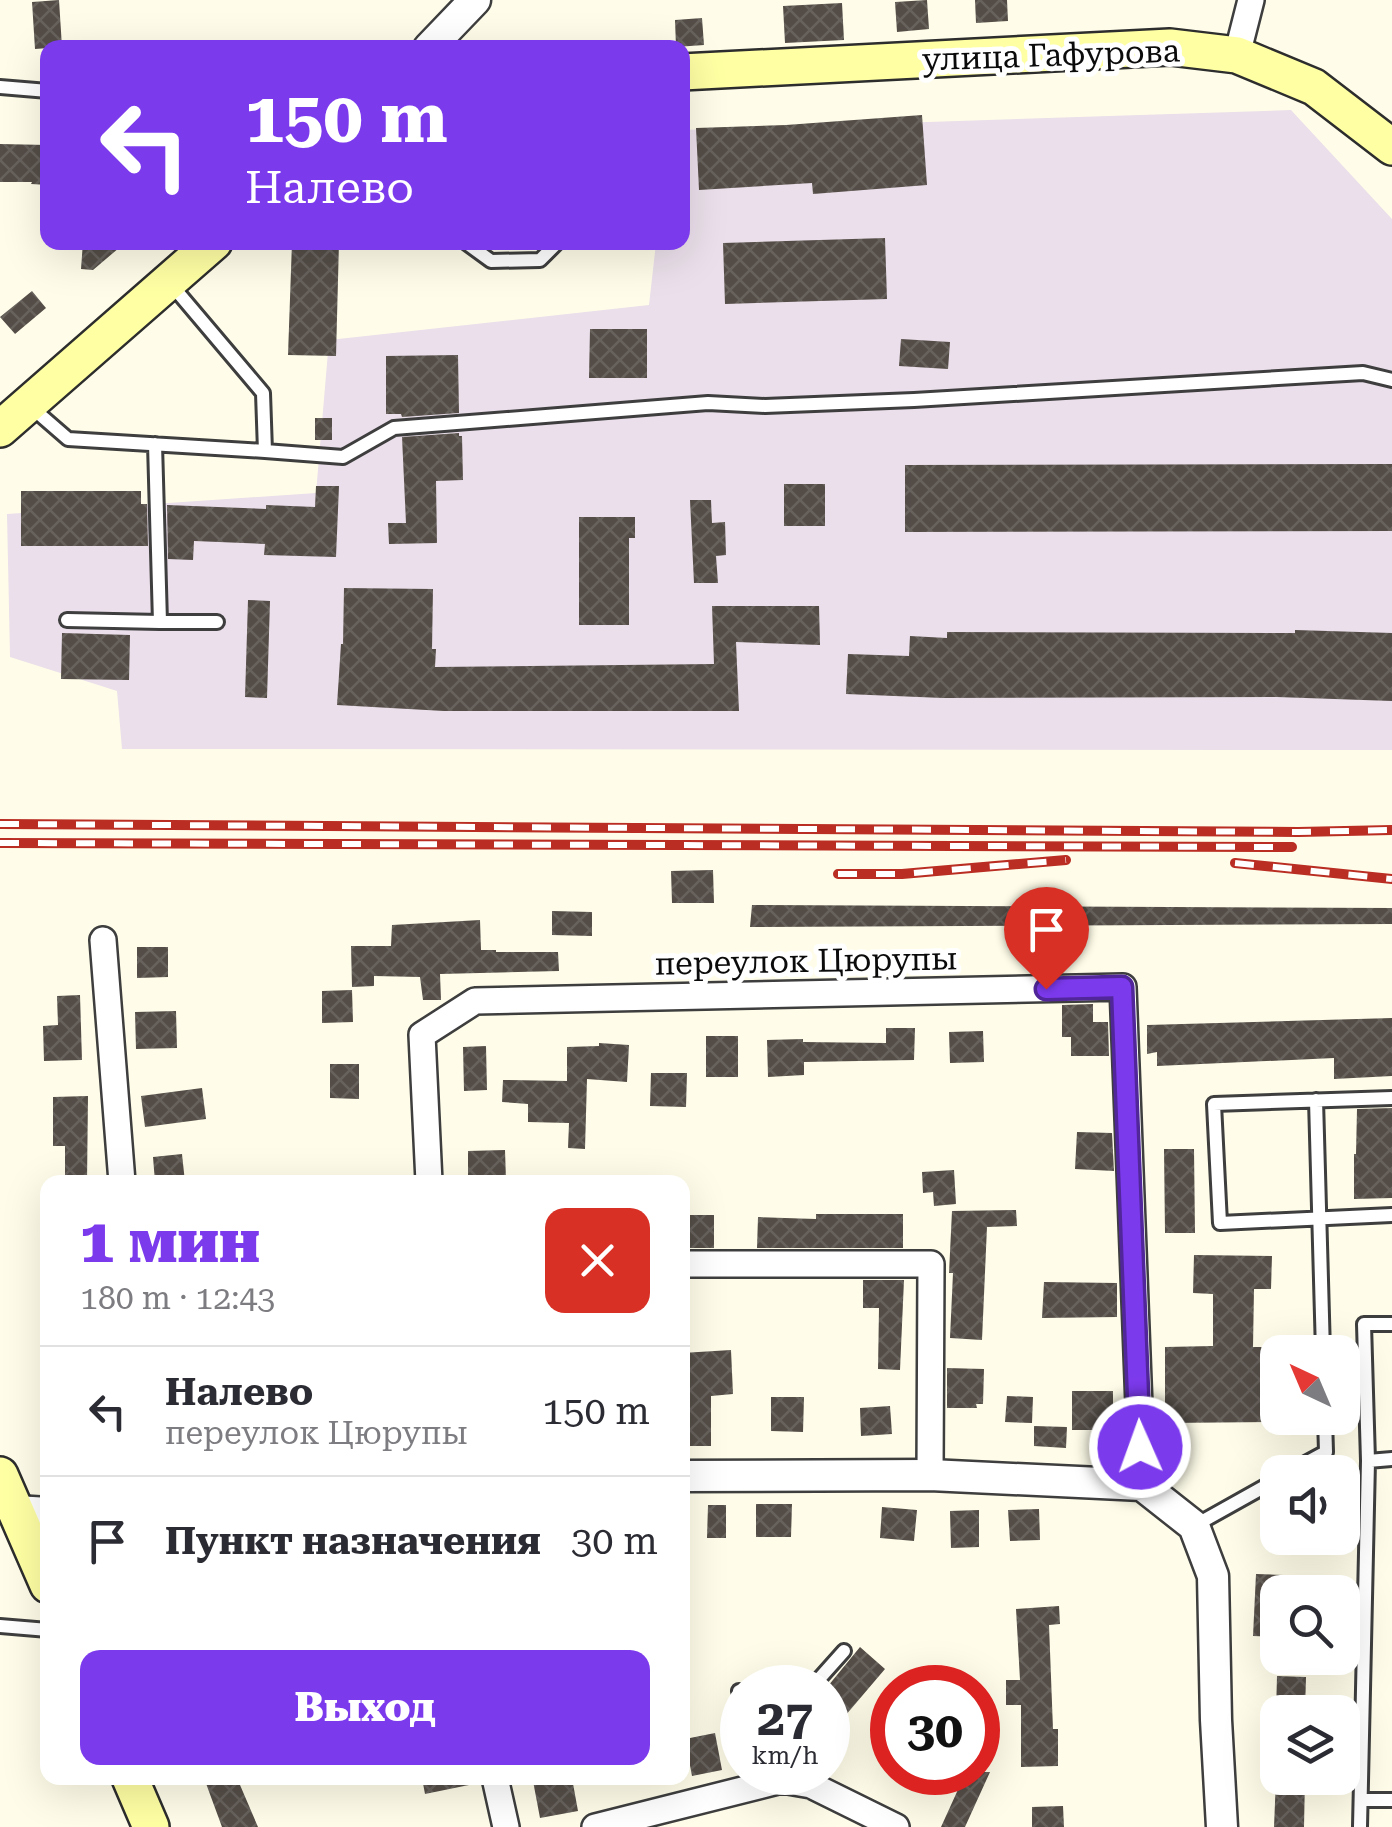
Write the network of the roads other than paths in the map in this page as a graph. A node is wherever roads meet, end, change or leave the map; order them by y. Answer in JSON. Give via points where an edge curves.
{"nodes":[{"id":1,"x":475,"y":0,"type":"edge"},
{"id":2,"x":1251,"y":0,"type":"edge"},
{"id":3,"x":437,"y":40,"type":"edge"},
{"id":4,"x":1237,"y":55,"type":"junction"},
{"id":5,"x":690,"y":72,"type":"edge"},
{"id":6,"x":0,"y":87,"type":"edge"},
{"id":7,"x":40,"y":90,"type":"edge"},
{"id":8,"x":1392,"y":147,"type":"edge"},
{"id":9,"x":205,"y":250,"type":"edge"},
{"id":10,"x":477,"y":250,"type":"edge"},
{"id":11,"x":550,"y":250,"type":"edge"},
{"id":12,"x":169,"y":282,"type":"junction"},
{"id":13,"x":1392,"y":380,"type":"edge"},
{"id":14,"x":28,"y":404,"type":"junction"},
{"id":15,"x":0,"y":429,"type":"edge"},
{"id":16,"x":155,"y":444,"type":"junction"},
{"id":17,"x":265,"y":451,"type":"junction"},
{"id":18,"x":66,"y":620,"type":"dead end"},
{"id":19,"x":160,"y":622,"type":"junction"},
{"id":20,"x":217,"y":622,"type":"dead end"},
{"id":21,"x":103,"y":940,"type":"dead end"},
{"id":22,"x":1392,"y":1098,"type":"edge"},
{"id":23,"x":1316,"y":1100,"type":"junction"},
{"id":24,"x":121,"y":1175,"type":"edge"},
{"id":25,"x":428,"y":1175,"type":"edge"},
{"id":26,"x":1392,"y":1216,"type":"edge"},
{"id":27,"x":1318,"y":1219,"type":"junction"},
{"id":28,"x":690,"y":1264,"type":"edge"},
{"id":29,"x":1392,"y":1324,"type":"edge"},
{"id":30,"x":1322,"y":1335,"type":"edge"},
{"id":31,"x":1392,"y":1459,"type":"edge"},
{"id":32,"x":1368,"y":1461,"type":"junction"},
{"id":33,"x":0,"y":1475,"type":"edge"},
{"id":34,"x":930,"y":1475,"type":"junction"},
{"id":35,"x":690,"y":1476,"type":"edge"},
{"id":36,"x":1142,"y":1486,"type":"junction"},
{"id":37,"x":1260,"y":1489,"type":"edge"},
{"id":38,"x":32,"y":1512,"type":"edge"},
{"id":39,"x":1194,"y":1526,"type":"junction"},
{"id":40,"x":40,"y":1548,"type":"edge"},
{"id":41,"x":0,"y":1626,"type":"edge"},
{"id":42,"x":40,"y":1629,"type":"edge"},
{"id":43,"x":844,"y":1651,"type":"dead end"},
{"id":44,"x":832,"y":1665,"type":"edge"},
{"id":45,"x":133,"y":1785,"type":"edge"},
{"id":46,"x":496,"y":1785,"type":"edge"},
{"id":47,"x":720,"y":1793,"type":"edge"},
{"id":48,"x":831,"y":1795,"type":"edge"},
{"id":49,"x":1361,"y":1800,"type":"junction"},
{"id":50,"x":1392,"y":1800,"type":"edge"},
{"id":51,"x":151,"y":1827,"type":"edge"},
{"id":52,"x":506,"y":1827,"type":"edge"},
{"id":53,"x":595,"y":1827,"type":"edge"},
{"id":54,"x":896,"y":1827,"type":"edge"},
{"id":55,"x":1222,"y":1827,"type":"edge"},
{"id":56,"x":1360,"y":1827,"type":"edge"}],
"edges":[{"from":1,"to":3,"type":"street"},
{"from":2,"to":4,"type":"street"},
{"from":4,"to":5,"type":"main road","name":"улица Гафурова","via":[[1170,48]]},
{"from":4,"to":8,"type":"main road","name":"улица Гафурова","via":[[1314,87]]},
{"from":6,"to":7,"type":"lane"},
{"from":9,"to":12,"type":"main road"},
{"from":10,"to":11,"type":"lane","via":[[491,261],[540,260]]},
{"from":12,"to":14,"type":"main road"},
{"from":12,"to":17,"type":"lane","via":[[264,393]]},
{"from":13,"to":17,"type":"lane","via":[[1363,373],[914,400],[708,403],[394,428],[342,457]]},
{"from":14,"to":15,"type":"main road"},
{"from":14,"to":16,"type":"lane","via":[[68,438]]},
{"from":16,"to":17,"type":"lane"},
{"from":16,"to":19,"type":"lane"},
{"from":18,"to":19,"type":"lane"},
{"from":19,"to":20,"type":"lane"},
{"from":21,"to":24,"type":"street"},
{"from":22,"to":23,"type":"lane"},
{"from":23,"to":27,"type":"lane"},
{"from":23,"to":27,"type":"lane","via":[[1214,1104],[1220,1223]]},
{"from":25,"to":36,"type":"street","name":"переулок Цюрупы","via":[[422,1035],[475,1000],[1122,987]]},
{"from":26,"to":27,"type":"lane"},
{"from":27,"to":30,"type":"lane"},
{"from":28,"to":34,"type":"street","via":[[931,1264]]},
{"from":29,"to":32,"type":"lane","via":[[1364,1324]]},
{"from":31,"to":32,"type":"lane"},
{"from":32,"to":49,"type":"lane"},
{"from":33,"to":38,"type":"main road"},
{"from":34,"to":35,"type":"street"},
{"from":34,"to":36,"type":"street"},
{"from":36,"to":39,"type":"street"},
{"from":37,"to":39,"type":"lane"},
{"from":38,"to":40,"type":"main road"},
{"from":39,"to":55,"type":"street","via":[[1212,1576]]},
{"from":41,"to":42,"type":"lane"},
{"from":43,"to":44,"type":"lane"},
{"from":45,"to":51,"type":"main road"},
{"from":46,"to":52,"type":"street"},
{"from":47,"to":53,"type":"street"},
{"from":48,"to":54,"type":"street"},
{"from":49,"to":50,"type":"lane"},
{"from":49,"to":56,"type":"lane"}]}
